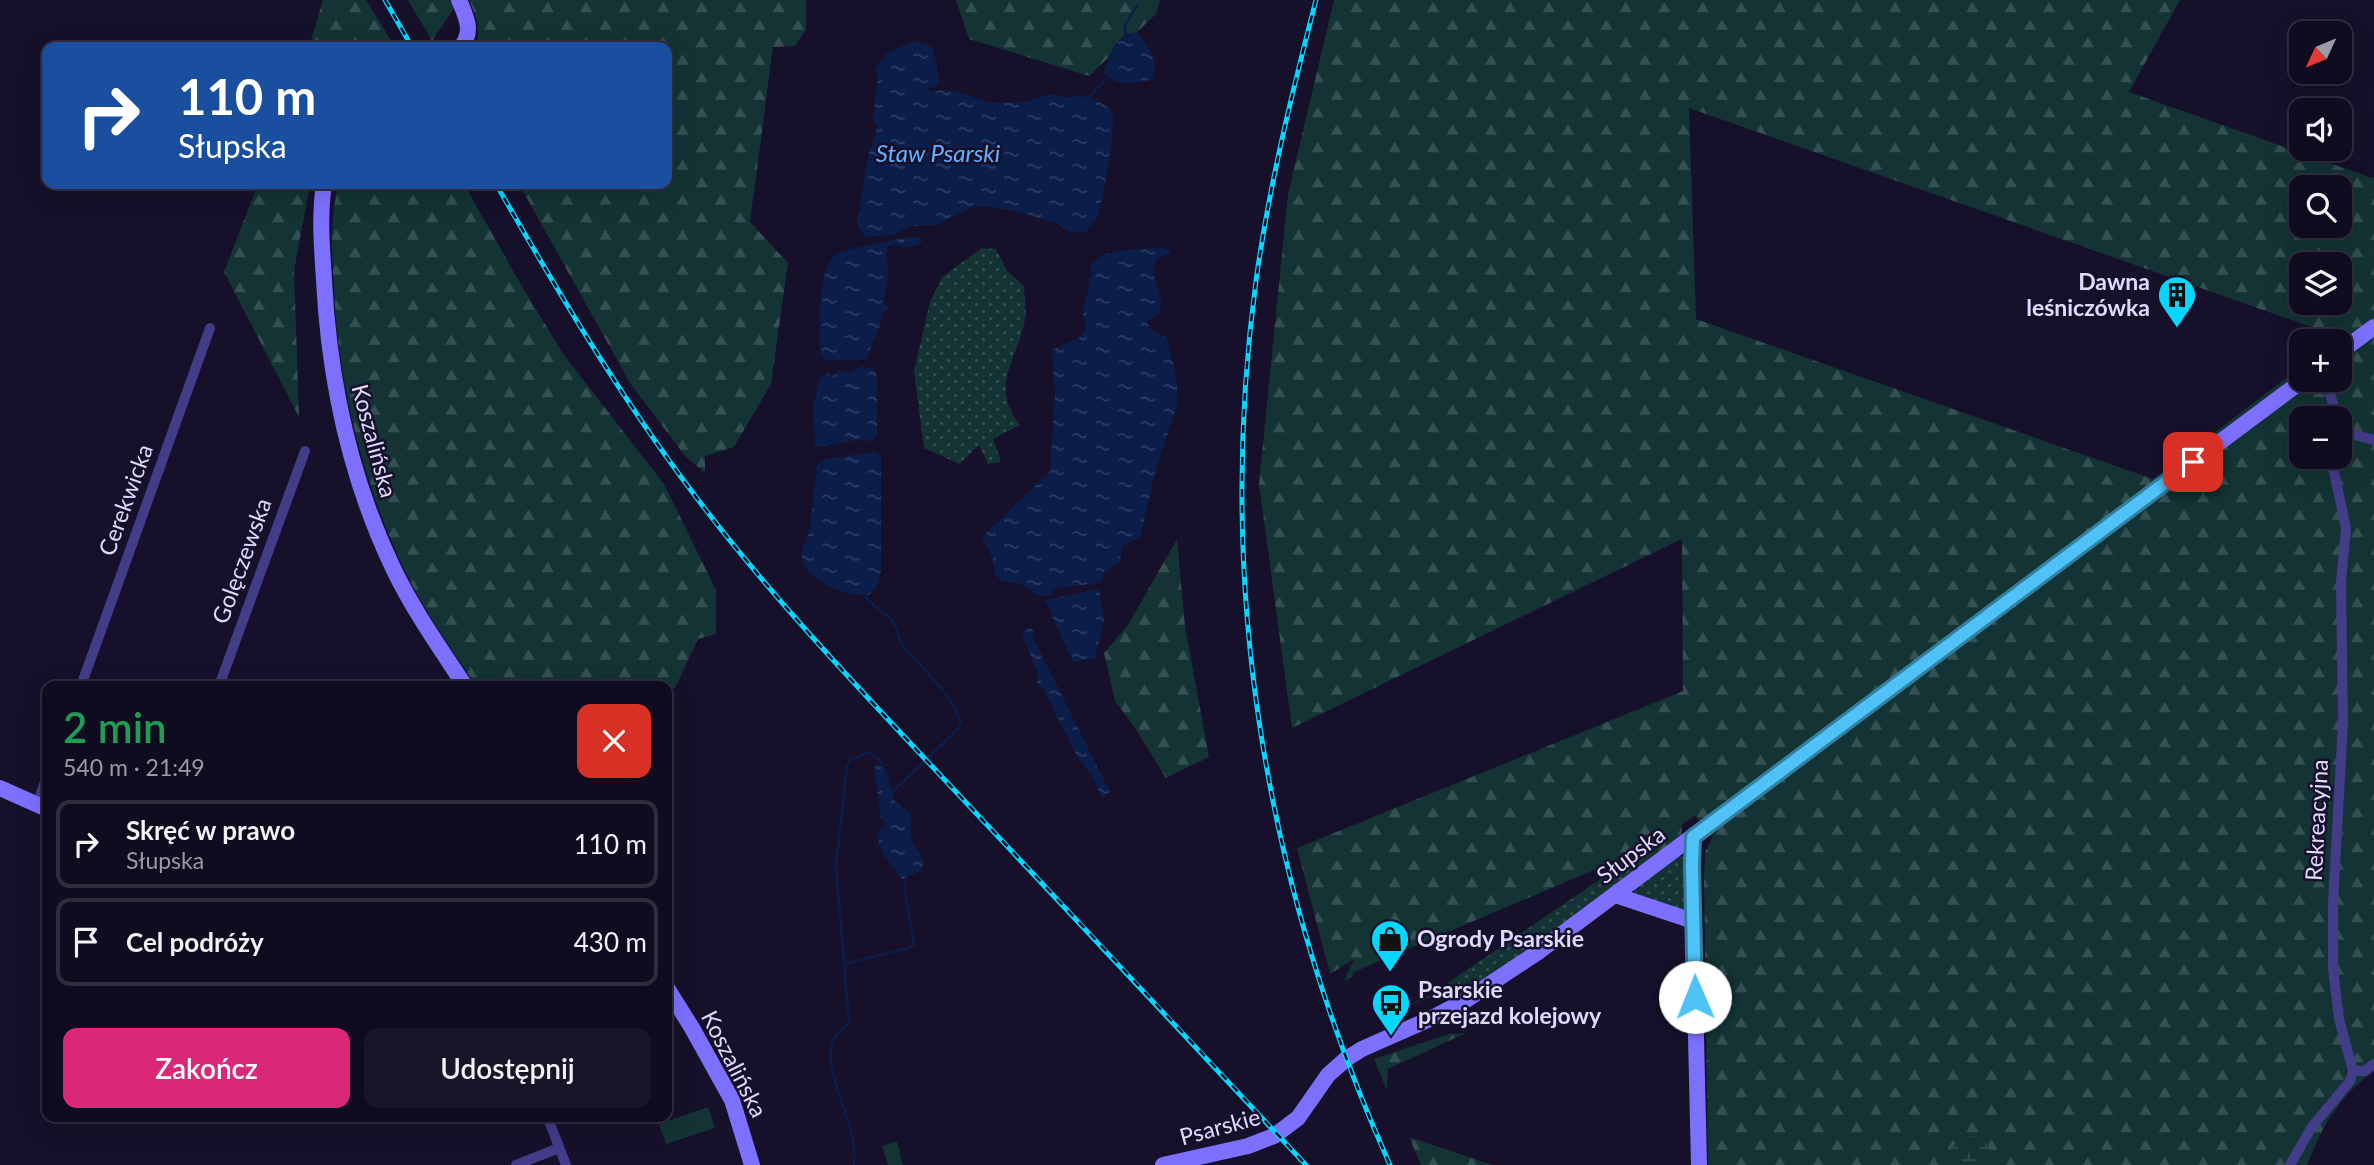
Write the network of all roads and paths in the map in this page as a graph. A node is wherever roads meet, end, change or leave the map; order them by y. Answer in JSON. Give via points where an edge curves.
{"nodes":[{"id":1,"x":459,"y":0,"type":"edge"},
{"id":2,"x":465,"y":42,"type":"edge"},
{"id":3,"x":324,"y":189,"type":"edge"},
{"id":4,"x":2374,"y":327,"type":"edge"},
{"id":5,"x":210,"y":328,"type":"dead end"},
{"id":6,"x":2352,"y":343,"type":"edge"},
{"id":7,"x":2289,"y":390,"type":"edge"},
{"id":8,"x":2352,"y":434,"type":"edge"},
{"id":9,"x":2374,"y":440,"type":"edge"},
{"id":10,"x":305,"y":451,"type":"dead end"},
{"id":11,"x":2334,"y":469,"type":"edge"},
{"id":12,"x":83,"y":681,"type":"edge"},
{"id":13,"x":221,"y":681,"type":"edge"},
{"id":14,"x":462,"y":681,"type":"edge"},
{"id":15,"x":0,"y":788,"type":"edge"},
{"id":16,"x":42,"y":807,"type":"edge"},
{"id":17,"x":1693,"y":837,"type":"junction"},
{"id":18,"x":1615,"y":895,"type":"junction"},
{"id":19,"x":1693,"y":921,"type":"junction"},
{"id":20,"x":672,"y":996,"type":"edge"},
{"id":21,"x":1340,"y":1064,"type":"joint"},
{"id":22,"x":2374,"y":1064,"type":"edge"},
{"id":23,"x":2353,"y":1071,"type":"junction"},
{"id":24,"x":549,"y":1122,"type":"edge"},
{"id":25,"x":559,"y":1148,"type":"junction"},
{"id":26,"x":516,"y":1165,"type":"edge"},
{"id":27,"x":566,"y":1165,"type":"edge"},
{"id":28,"x":752,"y":1165,"type":"edge"},
{"id":29,"x":1163,"y":1165,"type":"edge"},
{"id":30,"x":1699,"y":1165,"type":"edge"},
{"id":31,"x":2290,"y":1165,"type":"edge"}],
"edges":[{"from":1,"to":2,"type":"street","via":[[469,24]]},
{"from":3,"to":14,"type":"street","name":"Koszalińska","via":[[321,227],[328,344],[354,463],[394,569]]},
{"from":4,"to":6,"type":"street"},
{"from":5,"to":12,"type":"street","name":"Cerekwicka"},
{"from":7,"to":17,"type":"street","name":"Słupska"},
{"from":8,"to":9,"type":"street"},
{"from":10,"to":13,"type":"street","name":"Golęczewska"},
{"from":11,"to":23,"type":"street","name":"Rekreacyjna","via":[[2346,528],[2333,968],[2339,1019]]},
{"from":15,"to":16,"type":"street"},
{"from":17,"to":18,"type":"street","name":"Słupska"},
{"from":17,"to":19,"type":"street"},
{"from":18,"to":19,"type":"street"},
{"from":18,"to":21,"type":"street","name":"Słupska","via":[[1466,1000]]},
{"from":19,"to":30,"type":"street"},
{"from":20,"to":28,"type":"street","name":"Koszalińska","via":[[732,1100]]},
{"from":21,"to":29,"type":"street","name":"Psarskie","via":[[1298,1118],[1274,1136]]},
{"from":22,"to":23,"type":"street","via":[[2365,1071]]},
{"from":23,"to":31,"type":"street"},
{"from":24,"to":25,"type":"street"},
{"from":25,"to":26,"type":"street"},
{"from":25,"to":27,"type":"street"}]}
